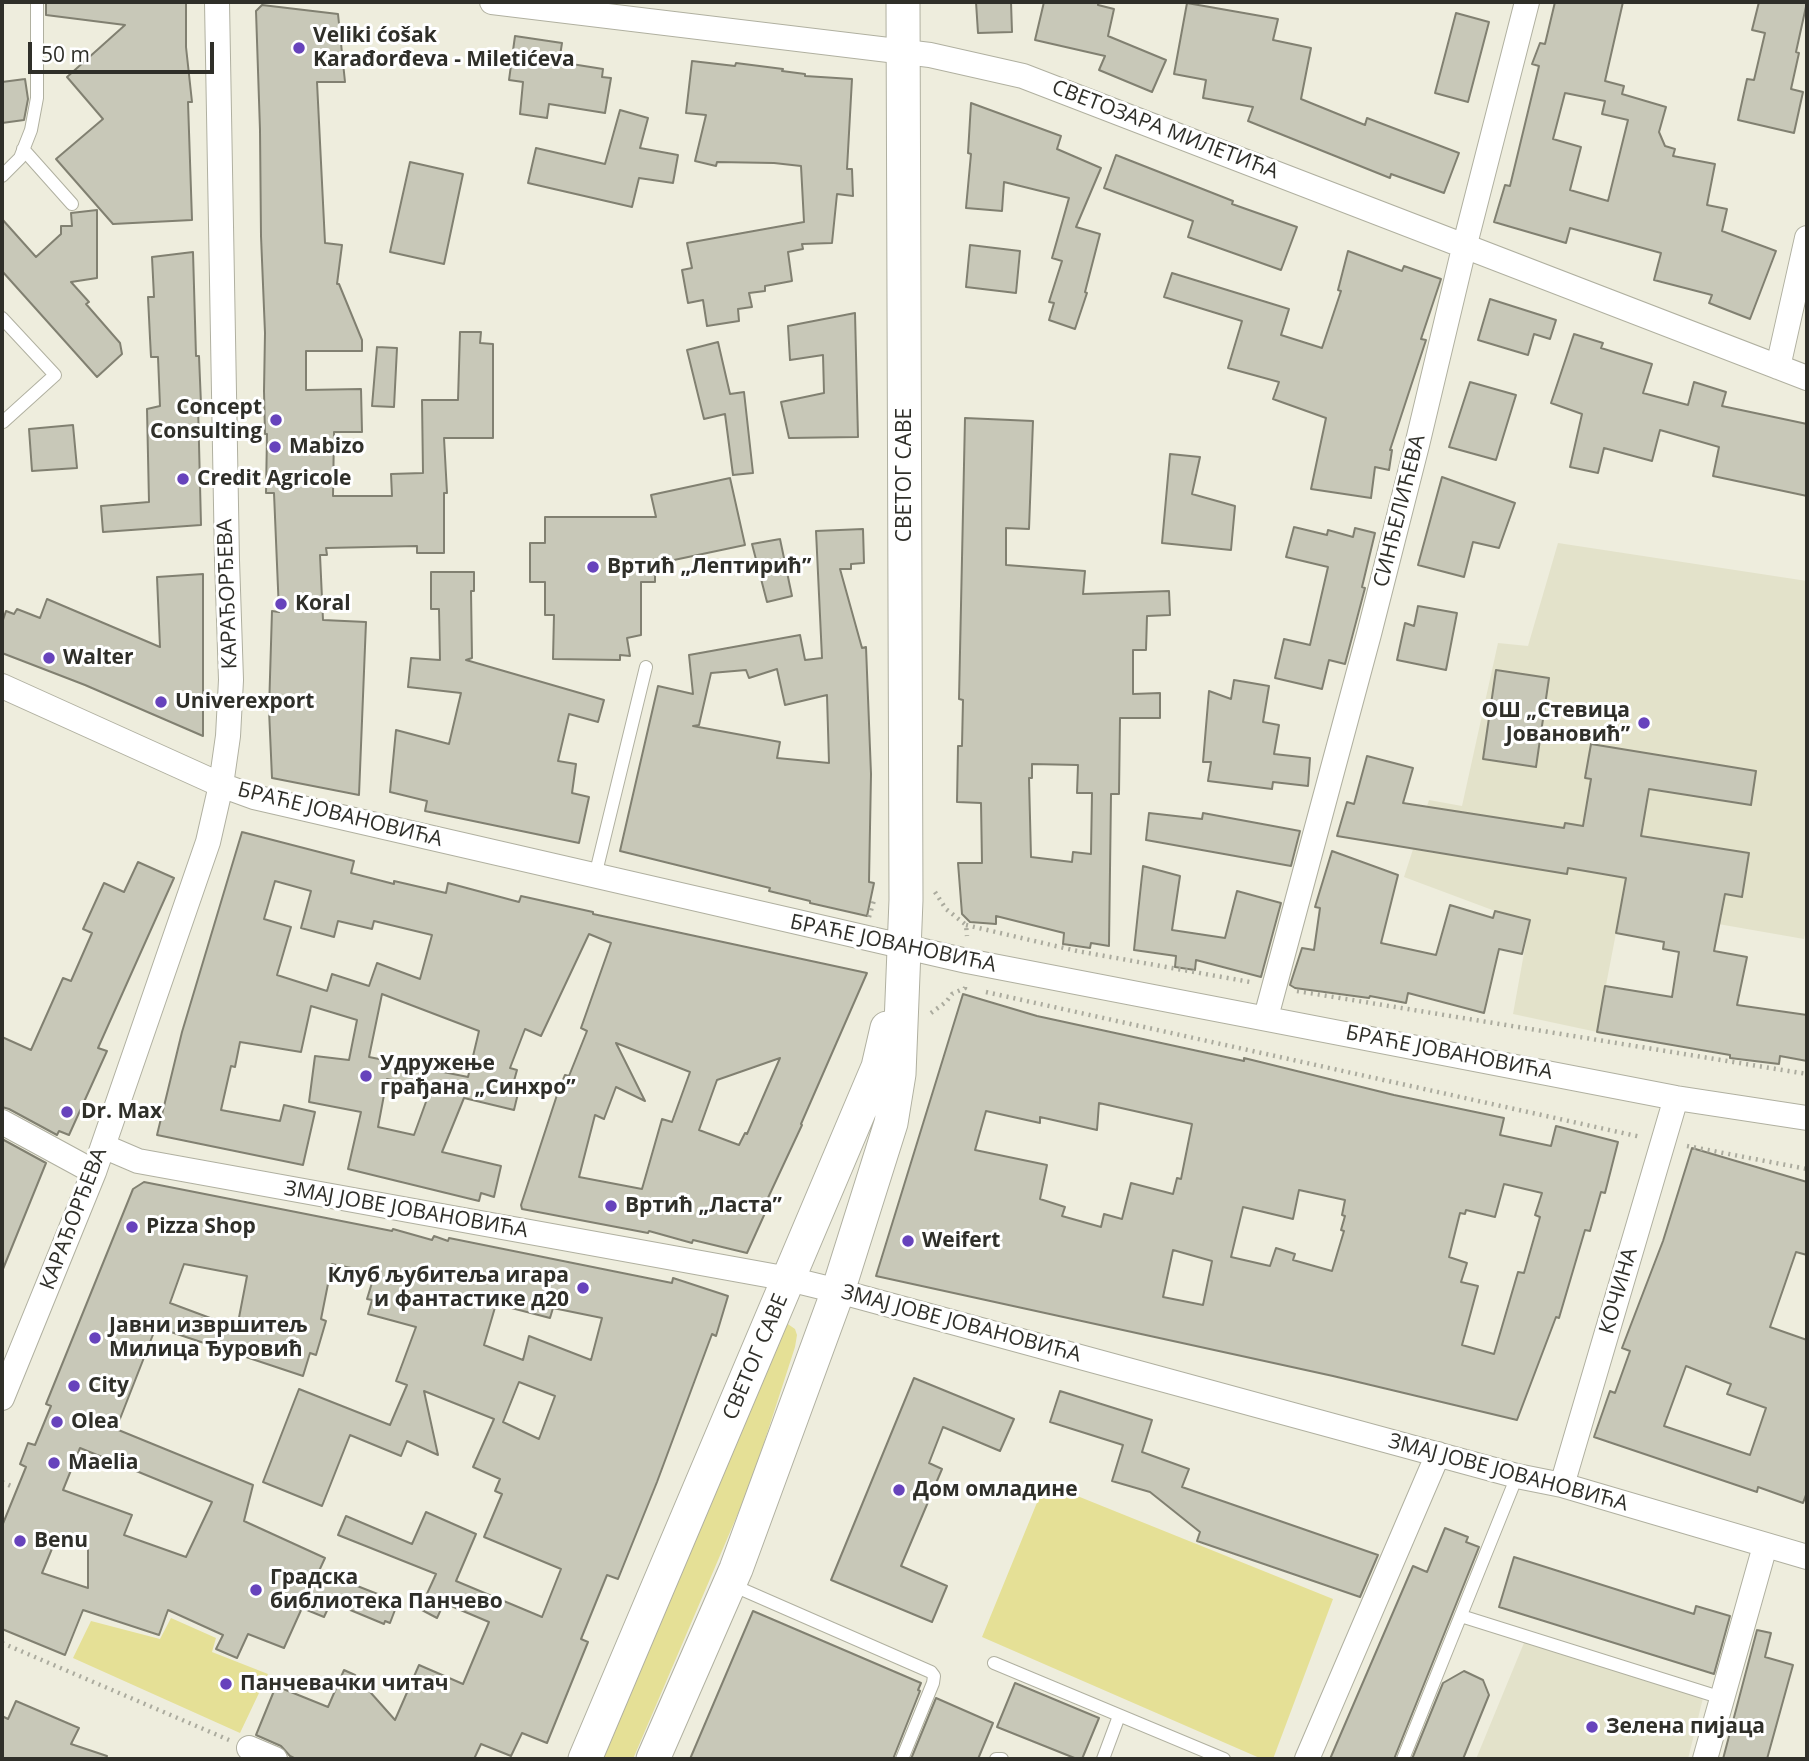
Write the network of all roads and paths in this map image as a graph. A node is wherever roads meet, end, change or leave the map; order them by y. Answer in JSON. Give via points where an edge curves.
{"nodes":[{"id":1,"x":37,"y":2,"type":"edge"},
{"id":2,"x":217,"y":2,"type":"edge"},
{"id":3,"x":492,"y":2,"type":"edge"},
{"id":4,"x":903,"y":2,"type":"edge"},
{"id":5,"x":1527,"y":2,"type":"edge"},
{"id":6,"x":903,"y":51,"type":"junction"},
{"id":7,"x":23,"y":149,"type":"junction"},
{"id":8,"x":2,"y":175,"type":"edge"},
{"id":9,"x":72,"y":204,"type":"dead end"},
{"id":10,"x":1807,"y":238,"type":"edge"},
{"id":11,"x":1464,"y":248,"type":"junction"},
{"id":12,"x":2,"y":318,"type":"edge"},
{"id":13,"x":1778,"y":367,"type":"junction"},
{"id":14,"x":1807,"y":378,"type":"edge"},
{"id":15,"x":3,"y":422,"type":"edge"},
{"id":16,"x":646,"y":667,"type":"dead end"},
{"id":17,"x":2,"y":686,"type":"edge"},
{"id":18,"x":221,"y":785,"type":"junction"},
{"id":19,"x":595,"y":876,"type":"junction"},
{"id":20,"x":966,"y":925,"type":"dead end"},
{"id":21,"x":906,"y":948,"type":"junction"},
{"id":22,"x":1274,"y":987,"type":"junction"},
{"id":23,"x":965,"y":988,"type":"dead end"},
{"id":24,"x":1266,"y":1017,"type":"junction"},
{"id":25,"x":1807,"y":1074,"type":"edge"},
{"id":26,"x":1676,"y":1098,"type":"junction"},
{"id":27,"x":1807,"y":1118,"type":"edge"},
{"id":28,"x":2,"y":1122,"type":"edge"},
{"id":29,"x":1663,"y":1142,"type":"junction"},
{"id":30,"x":103,"y":1146,"type":"junction"},
{"id":31,"x":1807,"y":1169,"type":"edge"},
{"id":32,"x":94,"y":1172,"type":"junction"},
{"id":33,"x":789,"y":1279,"type":"junction"},
{"id":34,"x":838,"y":1291,"type":"junction"},
{"id":35,"x":2,"y":1398,"type":"edge"},
{"id":36,"x":1438,"y":1454,"type":"junction"},
{"id":37,"x":1517,"y":1476,"type":"junction"},
{"id":38,"x":2,"y":1482,"type":"edge"},
{"id":39,"x":1562,"y":1485,"type":"junction"},
{"id":40,"x":10,"y":1486,"type":"dead end"},
{"id":41,"x":1765,"y":1546,"type":"junction"},
{"id":42,"x":1807,"y":1557,"type":"edge"},
{"id":43,"x":730,"y":1584,"type":"junction"},
{"id":44,"x":1461,"y":1616,"type":"junction"},
{"id":45,"x":2,"y":1643,"type":"edge"},
{"id":46,"x":994,"y":1663,"type":"dead end"},
{"id":47,"x":1722,"y":1698,"type":"junction"},
{"id":48,"x":1119,"y":1716,"type":"junction"},
{"id":49,"x":249,"y":1748,"type":"joint"},
{"id":50,"x":275,"y":1759,"type":"edge"},
{"id":51,"x":585,"y":1759,"type":"edge"},
{"id":52,"x":653,"y":1759,"type":"edge"},
{"id":53,"x":902,"y":1759,"type":"edge"},
{"id":54,"x":996,"y":1759,"type":"edge"},
{"id":55,"x":1002,"y":1759,"type":"edge"},
{"id":56,"x":1103,"y":1759,"type":"edge"},
{"id":57,"x":1224,"y":1759,"type":"edge"},
{"id":58,"x":1307,"y":1759,"type":"edge"},
{"id":59,"x":1403,"y":1759,"type":"edge"},
{"id":60,"x":1705,"y":1759,"type":"edge"}],
"edges":[{"from":1,"to":7,"type":"lane","via":[[37,98]]},
{"from":2,"to":18,"type":"street","name":"КАРАЂОРЂЕВА","via":[[231,680]]},
{"from":3,"to":6,"type":"street","name":"СВЕТОЗАРА МИЛЕТИЋА"},
{"from":4,"to":6,"type":"street","name":"СВЕТОГ САВЕ"},
{"from":5,"to":11,"type":"street","name":"СИНЂЕЛИЋЕВА"},
{"from":6,"to":11,"type":"street","name":"СВЕТОЗАРА МИЛЕТИЋА","via":[[1023,76]]},
{"from":6,"to":21,"type":"street","name":"СВЕТОГ САВЕ"},
{"from":7,"to":8,"type":"lane"},
{"from":7,"to":9,"type":"lane"},
{"from":10,"to":13,"type":"street"},
{"from":11,"to":13,"type":"street","name":"СВЕТОЗАРА МИЛЕТИЋА"},
{"from":11,"to":22,"type":"street","name":"СИНЂЕЛИЋЕВА","via":[[1373,620]]},
{"from":12,"to":15,"type":"lane","via":[[55,376]]},
{"from":13,"to":14,"type":"street","name":"СВЕТОЗАРА МИЛЕТИЋА"},
{"from":16,"to":19,"type":"lane"},
{"from":17,"to":18,"type":"street","name":"БРАЋЕ ЈОВАНОВИЋА"},
{"from":18,"to":19,"type":"street","name":"БРАЋЕ ЈОВАНОВИЋА","via":[[254,797]]},
{"from":18,"to":30,"type":"street","name":"КАРАЂОРЂЕВА","via":[[208,842]]},
{"from":19,"to":21,"type":"street","name":"БРАЋЕ ЈОВАНОВИЋА"},
{"from":20,"to":22,"type":"path"},
{"from":21,"to":24,"type":"street","name":"БРАЋЕ ЈОВАНОВИЋА"},
{"from":21,"to":33,"type":"street","name":"СВЕТОГ САВЕ","via":[[878,1067]]},
{"from":21,"to":34,"type":"street","name":"СВЕТОГ САВЕ","via":[[899,1074],[891,1123]]},
{"from":22,"to":24,"type":"street","name":"СИНЂЕЛИЋЕВА"},
{"from":22,"to":25,"type":"path"},
{"from":23,"to":29,"type":"path"},
{"from":24,"to":26,"type":"street","name":"БРАЋЕ ЈОВАНОВИЋА"},
{"from":26,"to":27,"type":"street","name":"БРАЋЕ ЈОВАНОВИЋА"},
{"from":26,"to":29,"type":"street","name":"КОЧИНА"},
{"from":28,"to":32,"type":"street"},
{"from":29,"to":31,"type":"path"},
{"from":29,"to":39,"type":"street","name":"КОЧИНА"},
{"from":30,"to":32,"type":"street","name":"КАРАЂОРЂЕВА"},
{"from":30,"to":33,"type":"street","name":"ЗМАЈ ЈОВЕ ЈОВАНОВИЋА","via":[[138,1161]]},
{"from":32,"to":35,"type":"street","name":"КАРАЂОРЂЕВА"},
{"from":33,"to":34,"type":"street","name":"ЗМАЈ ЈОВЕ ЈОВАНОВИЋА"},
{"from":33,"to":51,"type":"street","name":"СВЕТОГ САВЕ"},
{"from":34,"to":36,"type":"street","name":"ЗМАЈ ЈОВЕ ЈОВАНОВИЋА"},
{"from":34,"to":43,"type":"street","name":"СВЕТОГ САВЕ"},
{"from":36,"to":37,"type":"street","name":"ЗМАЈ ЈОВЕ ЈОВАНОВИЋА"},
{"from":36,"to":58,"type":"street"},
{"from":37,"to":39,"type":"street","name":"ЗМАЈ ЈОВЕ ЈОВАНОВИЋА"},
{"from":37,"to":44,"type":"lane"},
{"from":38,"to":40,"type":"path"},
{"from":39,"to":41,"type":"street","name":"ЗМАЈ ЈОВЕ ЈОВАНОВИЋА"},
{"from":41,"to":42,"type":"street","name":"ЗМАЈ ЈОВЕ ЈОВАНОВИЋА"},
{"from":41,"to":47,"type":"street"},
{"from":43,"to":52,"type":"street","name":"СВЕТОГ САВЕ"},
{"from":43,"to":53,"type":"lane","via":[[931,1672],[933,1683]]},
{"from":44,"to":47,"type":"lane"},
{"from":44,"to":59,"type":"lane"},
{"from":45,"to":49,"type":"path"},
{"from":46,"to":48,"type":"lane"},
{"from":47,"to":60,"type":"street"},
{"from":48,"to":56,"type":"lane"},
{"from":48,"to":57,"type":"lane"},
{"from":49,"to":50,"type":"street"},
{"from":54,"to":55,"type":"lane"}]}
